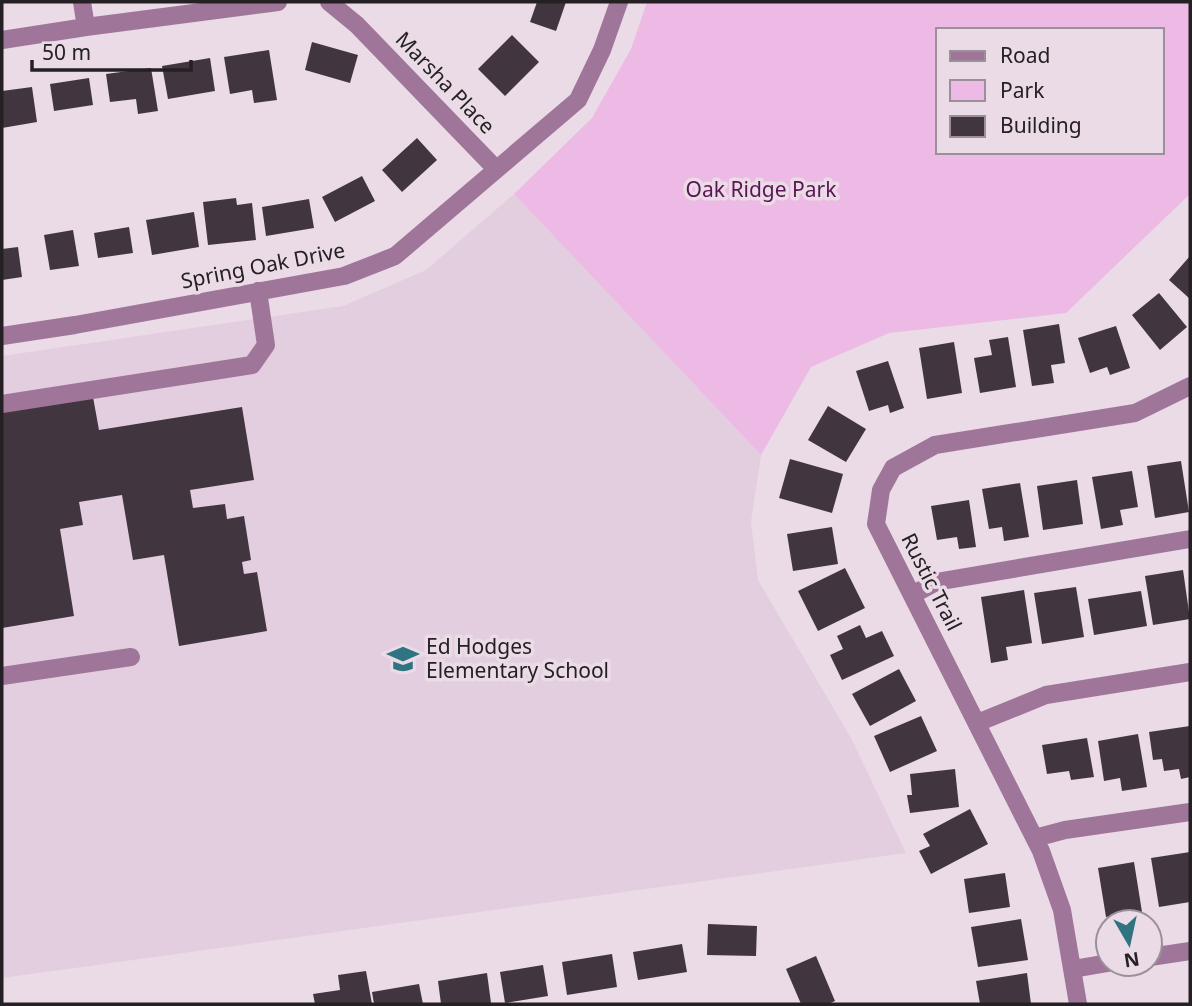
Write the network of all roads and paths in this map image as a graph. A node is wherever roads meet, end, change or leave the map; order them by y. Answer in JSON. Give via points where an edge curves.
{"nodes":[{"id":1,"x":82,"y":2,"type":"edge"},
{"id":2,"x":278,"y":2,"type":"edge"},
{"id":3,"x":329,"y":2,"type":"edge"},
{"id":4,"x":619,"y":2,"type":"edge"},
{"id":5,"x":86,"y":27,"type":"junction"},
{"id":6,"x":2,"y":40,"type":"edge"},
{"id":7,"x":496,"y":169,"type":"junction"},
{"id":8,"x":258,"y":291,"type":"junction"},
{"id":9,"x":2,"y":336,"type":"edge"},
{"id":10,"x":1190,"y":386,"type":"edge"},
{"id":11,"x":2,"y":404,"type":"edge"},
{"id":12,"x":1190,"y":539,"type":"edge"},
{"id":13,"x":912,"y":595,"type":"junction"},
{"id":14,"x":131,"y":657,"type":"dead end"},
{"id":15,"x":1190,"y":672,"type":"edge"},
{"id":16,"x":2,"y":676,"type":"edge"},
{"id":17,"x":977,"y":723,"type":"junction"},
{"id":18,"x":1190,"y":812,"type":"edge"},
{"id":19,"x":1035,"y":838,"type":"junction"},
{"id":20,"x":1190,"y":951,"type":"edge"},
{"id":21,"x":1164,"y":955,"type":"edge"},
{"id":22,"x":1094,"y":965,"type":"edge"},
{"id":23,"x":1073,"y":969,"type":"junction"},
{"id":24,"x":1078,"y":1004,"type":"edge"}],
"edges":[{"from":1,"to":5,"type":"street"},
{"from":2,"to":5,"type":"street"},
{"from":3,"to":7,"type":"street","name":"Marsha Place","via":[[357,25]]},
{"from":4,"to":7,"type":"street","name":"Spring Oak Drive","via":[[578,100]]},
{"from":5,"to":6,"type":"street"},
{"from":7,"to":8,"type":"street","name":"Spring Oak Drive","via":[[395,256],[344,276]]},
{"from":8,"to":9,"type":"street","name":"Spring Oak Drive"},
{"from":8,"to":11,"type":"street","via":[[266,345],[252,365]]},
{"from":10,"to":13,"type":"street","name":"Rustic Trail","via":[[1135,413],[935,445],[893,468],[881,490],[876,524]]},
{"from":12,"to":13,"type":"street","via":[[936,582]]},
{"from":13,"to":17,"type":"street","name":"Rustic Trail"},
{"from":14,"to":16,"type":"street"},
{"from":15,"to":17,"type":"street","via":[[1046,695]]},
{"from":17,"to":19,"type":"street","name":"Rustic Trail"},
{"from":18,"to":19,"type":"street"},
{"from":19,"to":23,"type":"street","name":"Rustic Trail","via":[[1062,910]]},
{"from":20,"to":21,"type":"street"},
{"from":22,"to":23,"type":"street"},
{"from":23,"to":24,"type":"street","name":"Rustic Trail"}]}
